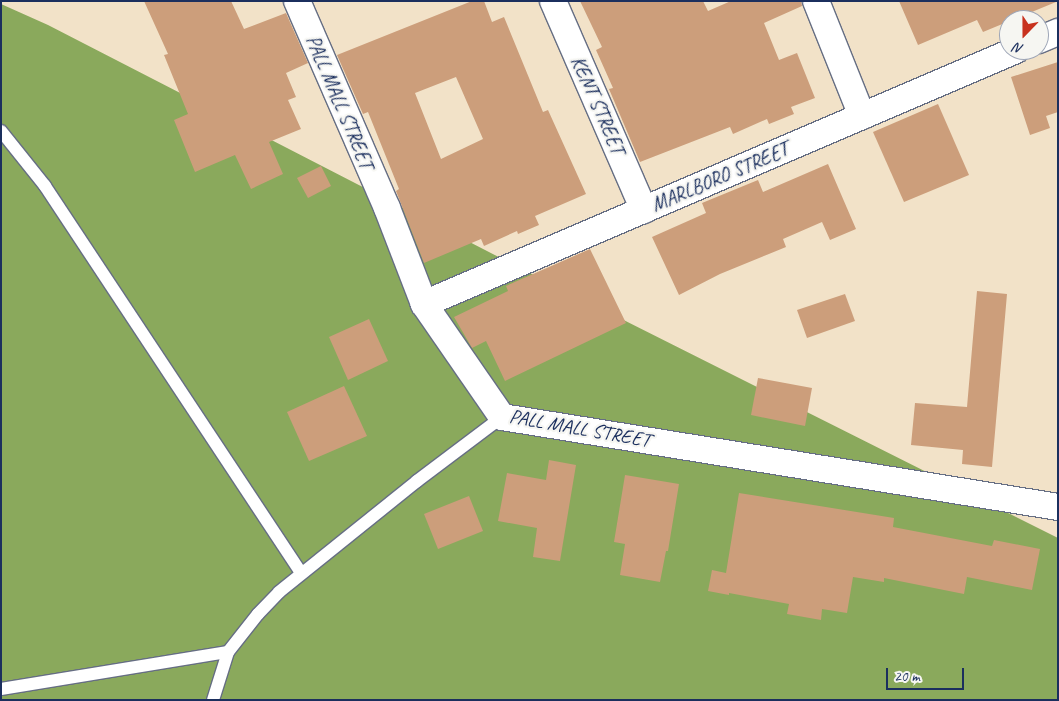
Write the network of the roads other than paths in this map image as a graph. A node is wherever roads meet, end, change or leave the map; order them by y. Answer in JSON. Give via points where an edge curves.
{"nodes":[{"id":1,"x":297,"y":1,"type":"edge"},
{"id":2,"x":553,"y":1,"type":"edge"},
{"id":3,"x":816,"y":1,"type":"edge"},
{"id":4,"x":999,"y":57,"type":"edge"},
{"id":5,"x":862,"y":116,"type":"junction"},
{"id":6,"x":1,"y":130,"type":"edge"},
{"id":7,"x":644,"y":210,"type":"junction"},
{"id":8,"x":424,"y":304,"type":"junction"},
{"id":9,"x":502,"y":417,"type":"junction"},
{"id":10,"x":1058,"y":507,"type":"edge"},
{"id":11,"x":301,"y":573,"type":"junction"},
{"id":12,"x":228,"y":652,"type":"junction"},
{"id":13,"x":1,"y":688,"type":"edge"},
{"id":14,"x":213,"y":700,"type":"edge"}],
"edges":[{"from":1,"to":8,"type":"street","name":"PALL MALL STREET","via":[[387,208]]},
{"from":2,"to":7,"type":"street","name":"KENT STREET"},
{"from":3,"to":5,"type":"street"},
{"from":4,"to":5,"type":"street","name":"MARLBORO STREET"},
{"from":5,"to":7,"type":"street","name":"MARLBORO STREET"},
{"from":6,"to":11,"type":"lane","via":[[45,186]]},
{"from":7,"to":8,"type":"street","name":"MARLBORO STREET"},
{"from":8,"to":9,"type":"street","name":"PALL MALL STREET"},
{"from":9,"to":10,"type":"street","name":"PALL MALL STREET"},
{"from":9,"to":11,"type":"lane"},
{"from":11,"to":12,"type":"lane","via":[[258,614]]},
{"from":12,"to":13,"type":"lane"},
{"from":12,"to":14,"type":"lane"}]}
